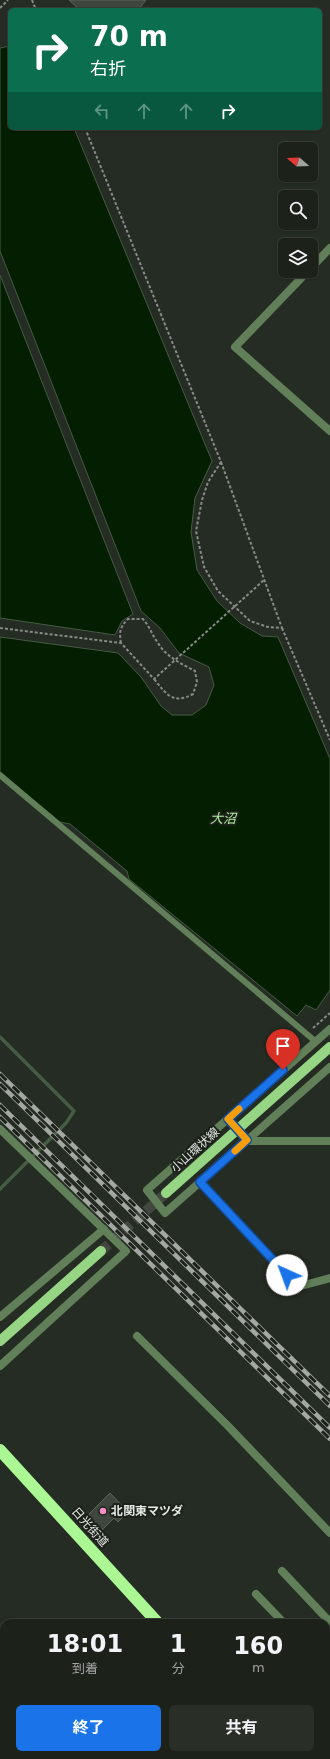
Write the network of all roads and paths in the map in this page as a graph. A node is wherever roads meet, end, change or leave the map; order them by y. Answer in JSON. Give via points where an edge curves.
{"nodes":[{"id":1,"x":8,"y":0,"type":"edge"},
{"id":2,"x":0,"y":8,"type":"edge"},
{"id":3,"x":86,"y":130,"type":"edge"},
{"id":4,"x":330,"y":248,"type":"edge"},
{"id":5,"x":318,"y":261,"type":"edge"},
{"id":6,"x":301,"y":278,"type":"edge"},
{"id":7,"x":330,"y":431,"type":"edge"},
{"id":8,"x":221,"y":462,"type":"junction"},
{"id":9,"x":264,"y":580,"type":"junction"},
{"id":10,"x":234,"y":607,"type":"junction"},
{"id":11,"x":0,"y":628,"type":"edge"},
{"id":12,"x":282,"y":628,"type":"junction"},
{"id":13,"x":121,"y":643,"type":"junction"},
{"id":14,"x":175,"y":660,"type":"junction"},
{"id":15,"x":154,"y":679,"type":"junction"},
{"id":16,"x":330,"y":740,"type":"edge"},
{"id":17,"x":0,"y":775,"type":"edge"},
{"id":18,"x":330,"y":1013,"type":"edge"},
{"id":19,"x":330,"y":1029,"type":"edge"},
{"id":20,"x":303,"y":1031,"type":"junction"},
{"id":21,"x":315,"y":1041,"type":"junction"},
{"id":22,"x":330,"y":1047,"type":"edge"},
{"id":23,"x":330,"y":1067,"type":"edge"},
{"id":24,"x":228,"y":1119,"type":"junction"},
{"id":25,"x":0,"y":1130,"type":"edge"},
{"id":26,"x":247,"y":1140,"type":"junction"},
{"id":27,"x":330,"y":1141,"type":"edge"},
{"id":28,"x":200,"y":1182,"type":"junction"},
{"id":29,"x":166,"y":1193,"type":"tunnel mouth"},
{"id":30,"x":104,"y":1229,"type":"junction"},
{"id":31,"x":101,"y":1251,"type":"tunnel mouth"},
{"id":32,"x":330,"y":1278,"type":"edge"},
{"id":33,"x":0,"y":1317,"type":"edge"},
{"id":34,"x":137,"y":1336,"type":"dead end"},
{"id":35,"x":0,"y":1341,"type":"edge"},
{"id":36,"x":0,"y":1366,"type":"edge"},
{"id":37,"x":0,"y":1450,"type":"edge"},
{"id":38,"x":330,"y":1533,"type":"edge"},
{"id":39,"x":282,"y":1571,"type":"dead end"},
{"id":40,"x":256,"y":1594,"type":"dead end"},
{"id":41,"x":154,"y":1619,"type":"edge"},
{"id":42,"x":280,"y":1619,"type":"edge"},
{"id":43,"x":327,"y":1619,"type":"edge"}],
"edges":[{"from":1,"to":2,"type":"path"},
{"from":3,"to":8,"type":"path"},
{"from":4,"to":5,"type":"street"},
{"from":6,"to":7,"type":"street","via":[[235,347]]},
{"from":8,"to":9,"type":"path"},
{"from":8,"to":10,"type":"path","via":[[208,482],[196,531],[204,567],[218,591]]},
{"from":9,"to":10,"type":"path"},
{"from":9,"to":12,"type":"path"},
{"from":10,"to":12,"type":"path","via":[[250,621],[268,627]]},
{"from":10,"to":14,"type":"path"},
{"from":11,"to":13,"type":"path"},
{"from":12,"to":16,"type":"path"},
{"from":13,"to":14,"type":"path","via":[[119,632],[122,624],[128,619],[143,619],[163,651]]},
{"from":13,"to":15,"type":"path"},
{"from":14,"to":15,"type":"path"},
{"from":14,"to":15,"type":"path","via":[[196,671],[197,682],[193,694],[183,699],[174,698]]},
{"from":17,"to":20,"type":"lane"},
{"from":18,"to":20,"type":"path","via":[[314,1027]]},
{"from":19,"to":21,"type":"street"},
{"from":20,"to":21,"type":"lane"},
{"from":21,"to":24,"type":"street"},
{"from":22,"to":29,"type":"main road","name":"小山環状線"},
{"from":23,"to":26,"type":"street"},
{"from":24,"to":26,"type":"street","bridge":true},
{"from":24,"to":28,"type":"street","via":[[147,1190],[165,1213]]},
{"from":25,"to":30,"type":"street"},
{"from":26,"to":27,"type":"street"},
{"from":26,"to":28,"type":"street"},
{"from":28,"to":32,"type":"street","via":[[298,1287]]},
{"from":30,"to":33,"type":"street"},
{"from":30,"to":36,"type":"street","via":[[126,1251]]},
{"from":31,"to":35,"type":"main road"},
{"from":34,"to":38,"type":"street","via":[[228,1426]]},
{"from":37,"to":41,"type":"highway","name":"日光街道"},
{"from":39,"to":43,"type":"street"},
{"from":40,"to":42,"type":"street"}]}
